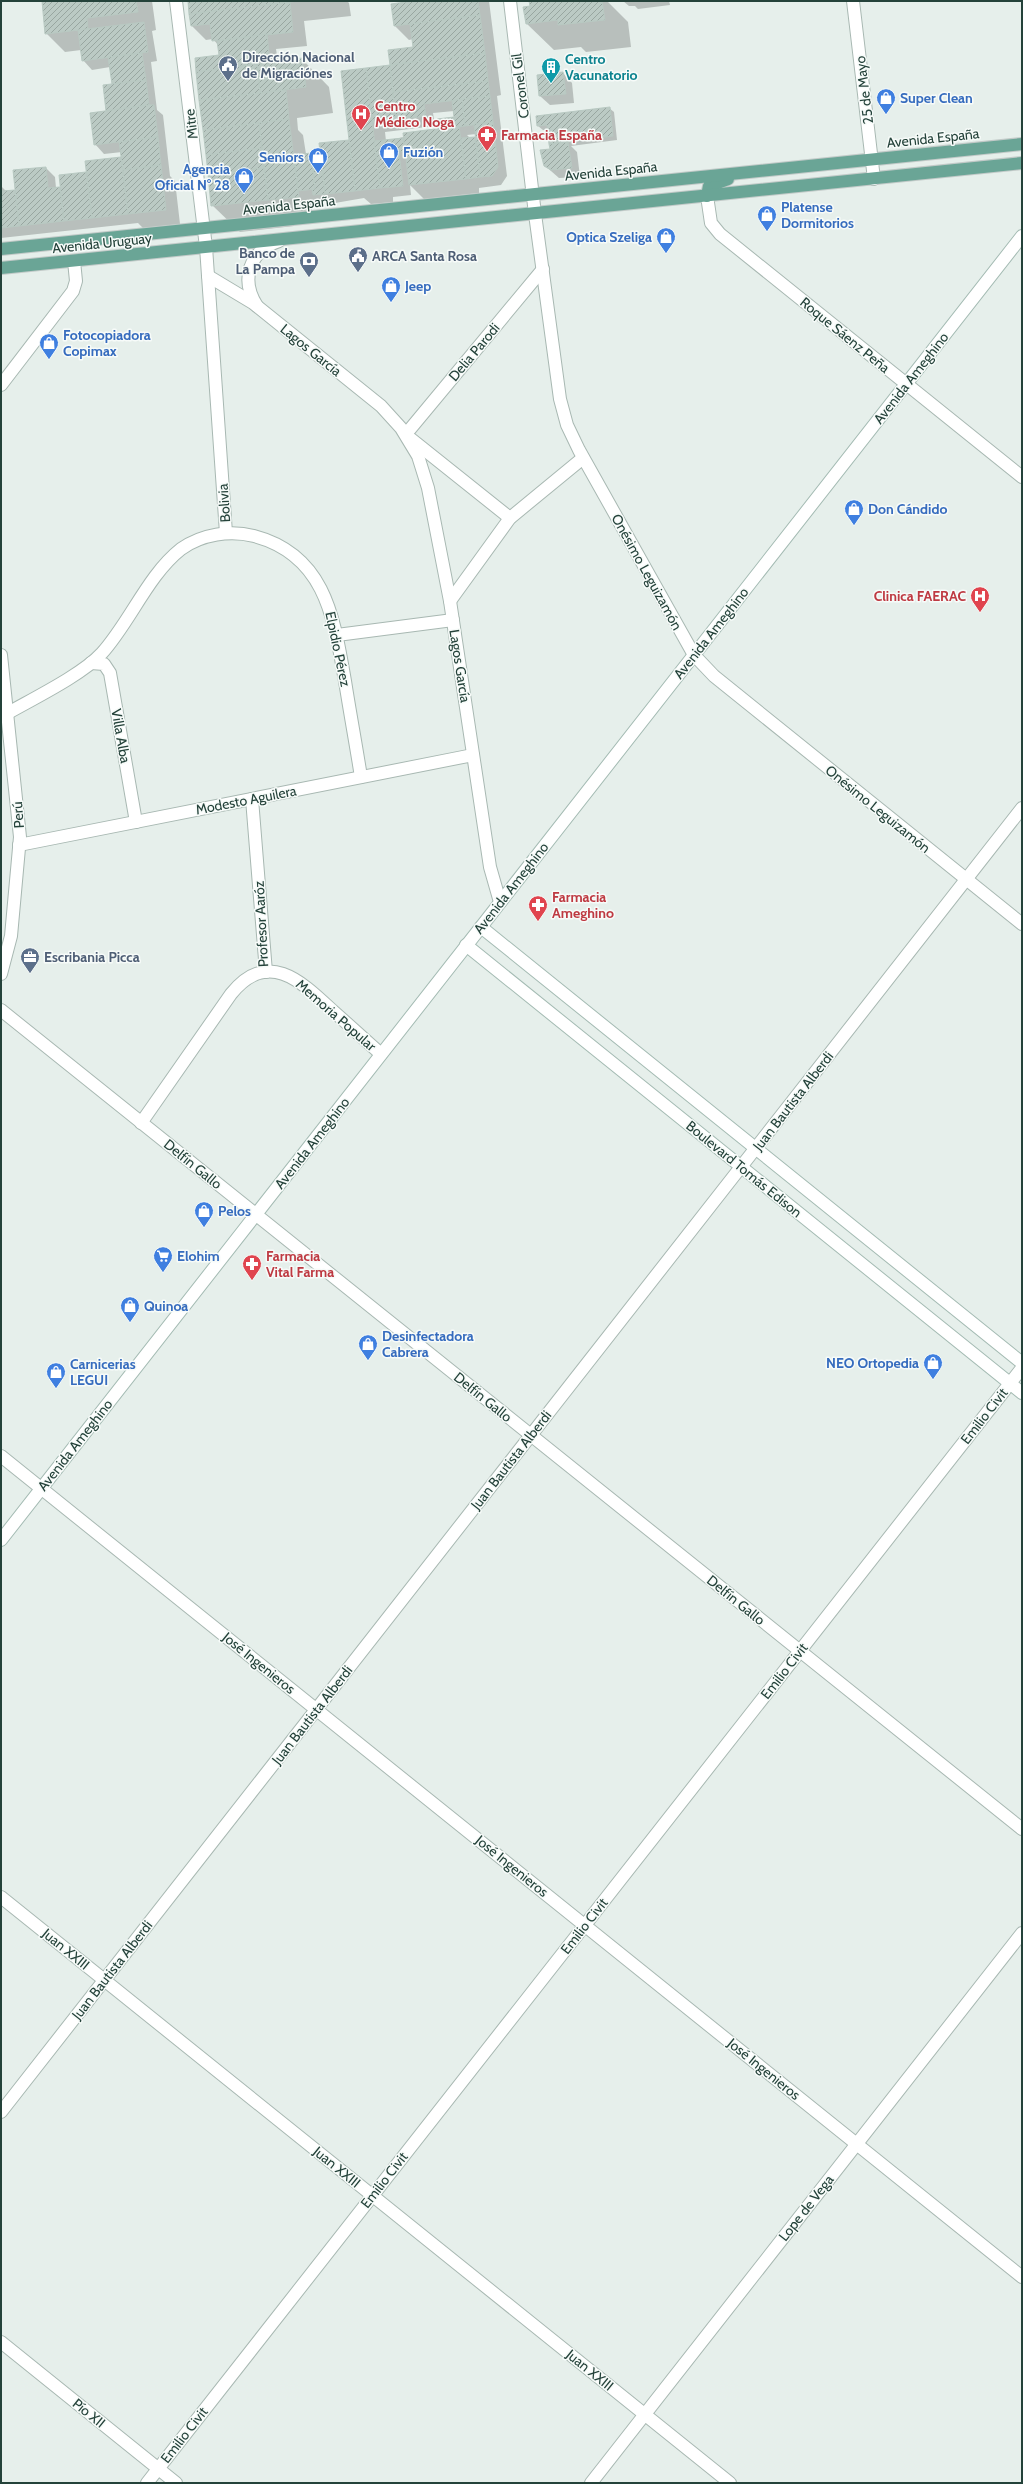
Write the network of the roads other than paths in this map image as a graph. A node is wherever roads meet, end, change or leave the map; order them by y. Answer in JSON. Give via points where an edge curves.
{"nodes":[{"id":1,"x":176,"y":1,"type":"edge"},
{"id":2,"x":510,"y":1,"type":"edge"},
{"id":3,"x":853,"y":1,"type":"edge"},
{"id":4,"x":1018,"y":146,"type":"edge"},
{"id":5,"x":872,"y":159,"type":"junction"},
{"id":6,"x":1022,"y":163,"type":"edge"},
{"id":7,"x":748,"y":172,"type":"junction"},
{"id":8,"x":874,"y":179,"type":"junction"},
{"id":9,"x":533,"y":194,"type":"junction"},
{"id":10,"x":707,"y":196,"type":"junction"},
{"id":11,"x":535,"y":214,"type":"junction"},
{"id":12,"x":203,"y":229,"type":"junction"},
{"id":13,"x":1022,"y":236,"type":"edge"},
{"id":14,"x":286,"y":239,"type":"junction"},
{"id":15,"x":206,"y":247,"type":"junction"},
{"id":16,"x":1,"y":249,"type":"edge"},
{"id":17,"x":74,"y":261,"type":"junction"},
{"id":18,"x":1,"y":268,"type":"edge"},
{"id":19,"x":543,"y":269,"type":"junction"},
{"id":20,"x":208,"y":276,"type":"junction"},
{"id":21,"x":259,"y":308,"type":"junction"},
{"id":22,"x":1,"y":384,"type":"edge"},
{"id":23,"x":906,"y":384,"type":"junction"},
{"id":24,"x":406,"y":434,"type":"junction"},
{"id":25,"x":583,"y":458,"type":"junction"},
{"id":26,"x":1022,"y":477,"type":"edge"},
{"id":27,"x":510,"y":518,"type":"junction"},
{"id":28,"x":226,"y":533,"type":"junction"},
{"id":29,"x":450,"y":601,"type":"junction"},
{"id":30,"x":453,"y":620,"type":"junction"},
{"id":31,"x":337,"y":635,"type":"junction"},
{"id":32,"x":1,"y":655,"type":"edge"},
{"id":33,"x":694,"y":655,"type":"junction"},
{"id":34,"x":91,"y":663,"type":"junction"},
{"id":35,"x":5,"y":715,"type":"edge"},
{"id":36,"x":473,"y":755,"type":"junction"},
{"id":37,"x":361,"y":777,"type":"junction"},
{"id":38,"x":252,"y":799,"type":"junction"},
{"id":39,"x":1022,"y":808,"type":"edge"},
{"id":40,"x":136,"y":822,"type":"junction"},
{"id":41,"x":20,"y":845,"type":"junction"},
{"id":42,"x":966,"y":879,"type":"junction"},
{"id":43,"x":500,"y":902,"type":"junction"},
{"id":44,"x":1022,"y":924,"type":"edge"},
{"id":45,"x":481,"y":927,"type":"junction"},
{"id":46,"x":466,"y":945,"type":"junction"},
{"id":47,"x":266,"y":972,"type":"junction"},
{"id":48,"x":1,"y":974,"type":"edge"},
{"id":49,"x":1,"y":1010,"type":"edge"},
{"id":50,"x":381,"y":1054,"type":"junction"},
{"id":51,"x":141,"y":1123,"type":"junction"},
{"id":52,"x":756,"y":1148,"type":"junction"},
{"id":53,"x":741,"y":1166,"type":"junction"},
{"id":54,"x":256,"y":1214,"type":"junction"},
{"id":55,"x":1022,"y":1363,"type":"edge"},
{"id":56,"x":1022,"y":1368,"type":"edge"},
{"id":57,"x":1010,"y":1383,"type":"junction"},
{"id":58,"x":1022,"y":1393,"type":"edge"},
{"id":59,"x":531,"y":1435,"type":"junction"},
{"id":60,"x":1,"y":1456,"type":"edge"},
{"id":61,"x":41,"y":1488,"type":"junction"},
{"id":62,"x":1,"y":1540,"type":"edge"},
{"id":63,"x":800,"y":1651,"type":"junction"},
{"id":64,"x":316,"y":1709,"type":"junction"},
{"id":65,"x":1022,"y":1829,"type":"edge"},
{"id":66,"x":1,"y":1897,"type":"edge"},
{"id":67,"x":585,"y":1925,"type":"junction"},
{"id":68,"x":1022,"y":1933,"type":"edge"},
{"id":69,"x":104,"y":1980,"type":"junction"},
{"id":70,"x":1,"y":2112,"type":"edge"},
{"id":71,"x":857,"y":2144,"type":"junction"},
{"id":72,"x":372,"y":2196,"type":"junction"},
{"id":73,"x":1022,"y":2276,"type":"edge"},
{"id":74,"x":1,"y":2342,"type":"edge"},
{"id":75,"x":644,"y":2414,"type":"junction"},
{"id":76,"x":158,"y":2468,"type":"junction"},
{"id":77,"x":147,"y":2483,"type":"edge"},
{"id":78,"x":176,"y":2483,"type":"edge"},
{"id":79,"x":591,"y":2483,"type":"edge"},
{"id":80,"x":730,"y":2483,"type":"edge"}],
"edges":[{"from":1,"to":12,"type":"street","name":"Mitre"},
{"from":2,"to":9,"type":"street","name":"Coronel Gil"},
{"from":3,"to":5,"type":"street","name":"25 de Mayo"},
{"from":4,"to":5,"type":"main road","name":"Avenida España"},
{"from":5,"to":7,"type":"main road","name":"Avenida España"},
{"from":5,"to":8,"type":"street","name":"25 de Mayo"},
{"from":6,"to":8,"type":"main road"},
{"from":7,"to":9,"type":"main road","name":"Avenida España"},
{"from":7,"to":10,"type":"main road","via":[[711,185]]},
{"from":8,"to":10,"type":"main road"},
{"from":9,"to":11,"type":"street","name":"Onésimo Leguizamón"},
{"from":9,"to":12,"type":"main road","name":"Avenida España"},
{"from":10,"to":11,"type":"main road"},
{"from":10,"to":23,"type":"street","name":"Roque Sáenz Peña","via":[[711,223],[720,234]]},
{"from":11,"to":14,"type":"main road"},
{"from":11,"to":19,"type":"street","name":"Onésimo Leguizamón"},
{"from":12,"to":15,"type":"street","name":"Mitre"},
{"from":12,"to":16,"type":"main road","name":"Avenida Uruguay"},
{"from":13,"to":23,"type":"street","name":"Avenida Ameghino"},
{"from":14,"to":15,"type":"main road"},
{"from":14,"to":21,"type":"street","via":[[263,248],[252,262],[248,283]]},
{"from":15,"to":17,"type":"main road","name":"Avenida Uruguay"},
{"from":15,"to":20,"type":"street","name":"Bolivia"},
{"from":17,"to":18,"type":"main road","name":"Avenida Uruguay"},
{"from":17,"to":22,"type":"street","via":[[76,281],[73,291]]},
{"from":19,"to":24,"type":"street","name":"Delia Parodi"},
{"from":19,"to":25,"type":"street","name":"Onésimo Leguizamón","via":[[561,404],[567,425]]},
{"from":20,"to":21,"type":"street","name":"Lagos García"},
{"from":20,"to":28,"type":"street","name":"Bolivia"},
{"from":21,"to":24,"type":"street","name":"Lagos García","via":[[381,406]]},
{"from":23,"to":26,"type":"street","name":"Roque Sáenz Peña"},
{"from":23,"to":33,"type":"street","name":"Avenida Ameghino"},
{"from":24,"to":27,"type":"street","name":"Lagos García"},
{"from":24,"to":29,"type":"street","name":"Lagos García","via":[[427,480]]},
{"from":25,"to":27,"type":"street"},
{"from":25,"to":33,"type":"street","name":"Onésimo Leguizamón"},
{"from":27,"to":29,"type":"street"},
{"from":28,"to":31,"type":"street","name":"Elpidio Pérez","via":[[246,534],[267,541],[287,551],[304,565],[317,581],[326,599]]},
{"from":28,"to":34,"type":"street","name":"Bolivia","via":[[199,540],[176,554],[105,649]]},
{"from":29,"to":30,"type":"street","name":"Lagos García"},
{"from":30,"to":31,"type":"street"},
{"from":30,"to":36,"type":"street","name":"Lagos García"},
{"from":31,"to":37,"type":"street","name":"Elpidio Pérez"},
{"from":32,"to":35,"type":"street","name":"Perú"},
{"from":33,"to":42,"type":"street","name":"Onésimo Leguizamón","via":[[714,676]]},
{"from":33,"to":43,"type":"street","name":"Avenida Ameghino"},
{"from":34,"to":35,"type":"street","name":"Bolivia"},
{"from":34,"to":40,"type":"street","name":"Villa Alba","via":[[104,664],[110,673]]},
{"from":35,"to":41,"type":"street","name":"Perú","via":[[20,823]]},
{"from":36,"to":37,"type":"street","name":"Modesto Aguilera"},
{"from":36,"to":43,"type":"street","name":"Lagos García","via":[[490,867]]},
{"from":37,"to":38,"type":"street","name":"Modesto Aguilera"},
{"from":38,"to":40,"type":"street","name":"Modesto Aguilera"},
{"from":38,"to":47,"type":"street","name":"Profesor Aaróz"},
{"from":39,"to":42,"type":"street","name":"Juan Bautista Alberdi"},
{"from":40,"to":41,"type":"street","name":"Modesto Aguilera"},
{"from":41,"to":48,"type":"street","name":"Perú","via":[[11,936]]},
{"from":42,"to":44,"type":"street","name":"Onésimo Leguizamón"},
{"from":42,"to":52,"type":"street","name":"Juan Bautista Alberdi"},
{"from":43,"to":45,"type":"street","name":"Avenida Ameghino"},
{"from":45,"to":46,"type":"street","name":"Avenida Ameghino"},
{"from":45,"to":52,"type":"street","name":"Boulevard Tomás Edison"},
{"from":46,"to":50,"type":"street","name":"Avenida Ameghino"},
{"from":46,"to":53,"type":"street","name":"Boulevard Tomás Edison"},
{"from":47,"to":50,"type":"street","name":"Memoria Popular","via":[[281,973],[301,982]]},
{"from":47,"to":51,"type":"street","name":"Profesor Aaróz","via":[[247,979],[235,989]]},
{"from":49,"to":51,"type":"street","name":"Delfín Gallo"},
{"from":50,"to":54,"type":"street","name":"Avenida Ameghino"},
{"from":51,"to":54,"type":"street","name":"Delfín Gallo"},
{"from":52,"to":53,"type":"street","name":"Juan Bautista Alberdi"},
{"from":52,"to":55,"type":"street","name":"Boulevard Tomás Edison"},
{"from":53,"to":57,"type":"street","name":"Boulevard Tomás Edison"},
{"from":53,"to":59,"type":"street","name":"Juan Bautista Alberdi"},
{"from":54,"to":59,"type":"street","name":"Delfín Gallo"},
{"from":54,"to":61,"type":"street","name":"Avenida Ameghino"},
{"from":56,"to":57,"type":"street","name":"Emilio Civit"},
{"from":57,"to":58,"type":"street","name":"Boulevard Tomás Edison"},
{"from":57,"to":63,"type":"street","name":"Emilio Civit"},
{"from":59,"to":63,"type":"street","name":"Delfín Gallo"},
{"from":59,"to":64,"type":"street","name":"Juan Bautista Alberdi"},
{"from":60,"to":61,"type":"street","name":"José Ingenieros"},
{"from":61,"to":62,"type":"street","name":"Avenida Ameghino"},
{"from":61,"to":64,"type":"street","name":"José Ingenieros"},
{"from":63,"to":65,"type":"street","name":"Delfín Gallo"},
{"from":63,"to":67,"type":"street","name":"Emilio Civit"},
{"from":64,"to":67,"type":"street","name":"José Ingenieros"},
{"from":64,"to":69,"type":"street","name":"Juan Bautista Alberdi"},
{"from":66,"to":69,"type":"street","name":"Juan XXIII"},
{"from":67,"to":71,"type":"street","name":"José Ingenieros"},
{"from":67,"to":72,"type":"street","name":"Emilio Civit"},
{"from":68,"to":71,"type":"street","name":"Lope de Vega"},
{"from":69,"to":70,"type":"street","name":"Juan Bautista Alberdi"},
{"from":69,"to":72,"type":"street","name":"Juan XXIII"},
{"from":71,"to":73,"type":"street","name":"José Ingenieros"},
{"from":71,"to":75,"type":"street","name":"Lope de Vega"},
{"from":72,"to":75,"type":"street","name":"Juan XXIII"},
{"from":72,"to":76,"type":"street","name":"Emilio Civit"},
{"from":74,"to":76,"type":"street","name":"Pío XII"},
{"from":75,"to":79,"type":"street","name":"Lope de Vega"},
{"from":75,"to":80,"type":"street","name":"Juan XXIII"},
{"from":76,"to":77,"type":"street","name":"Emilio Civit"},
{"from":76,"to":78,"type":"street","name":"Pío XII"}]}
